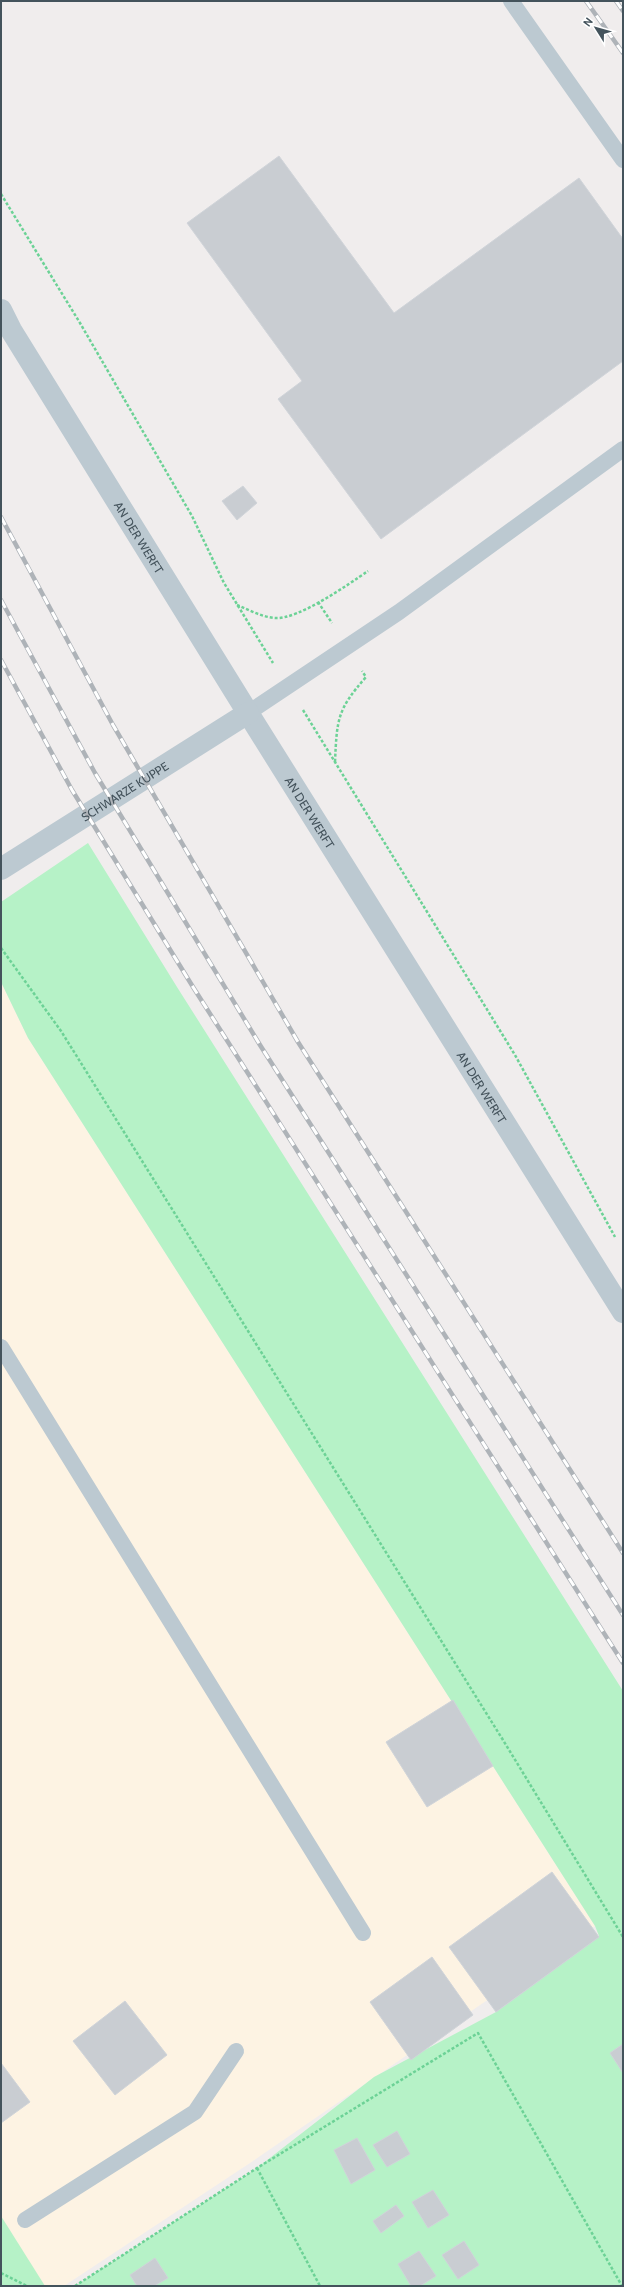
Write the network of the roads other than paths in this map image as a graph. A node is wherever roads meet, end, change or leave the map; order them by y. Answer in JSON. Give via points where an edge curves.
{"nodes":[{"id":1,"x":511,"y":1,"type":"edge"},
{"id":2,"x":623,"y":160,"type":"edge"},
{"id":3,"x":1,"y":310,"type":"edge"},
{"id":4,"x":623,"y":449,"type":"edge"},
{"id":5,"x":248,"y":713,"type":"junction"},
{"id":6,"x":1,"y":869,"type":"edge"},
{"id":7,"x":623,"y":1312,"type":"edge"},
{"id":8,"x":1,"y":1347,"type":"edge"},
{"id":9,"x":363,"y":1933,"type":"dead end"},
{"id":10,"x":236,"y":2051,"type":"dead end"},
{"id":11,"x":25,"y":2220,"type":"dead end"}],
"edges":[{"from":1,"to":2,"type":"lane"},
{"from":3,"to":5,"type":"street","name":"AN DER WERFT"},
{"from":4,"to":5,"type":"lane","via":[[399,612]]},
{"from":5,"to":6,"type":"street","name":"SCHWARZE KUPPE"},
{"from":5,"to":7,"type":"street","name":"AN DER WERFT"},
{"from":8,"to":9,"type":"lane"},
{"from":10,"to":11,"type":"lane","via":[[195,2112]]}]}
